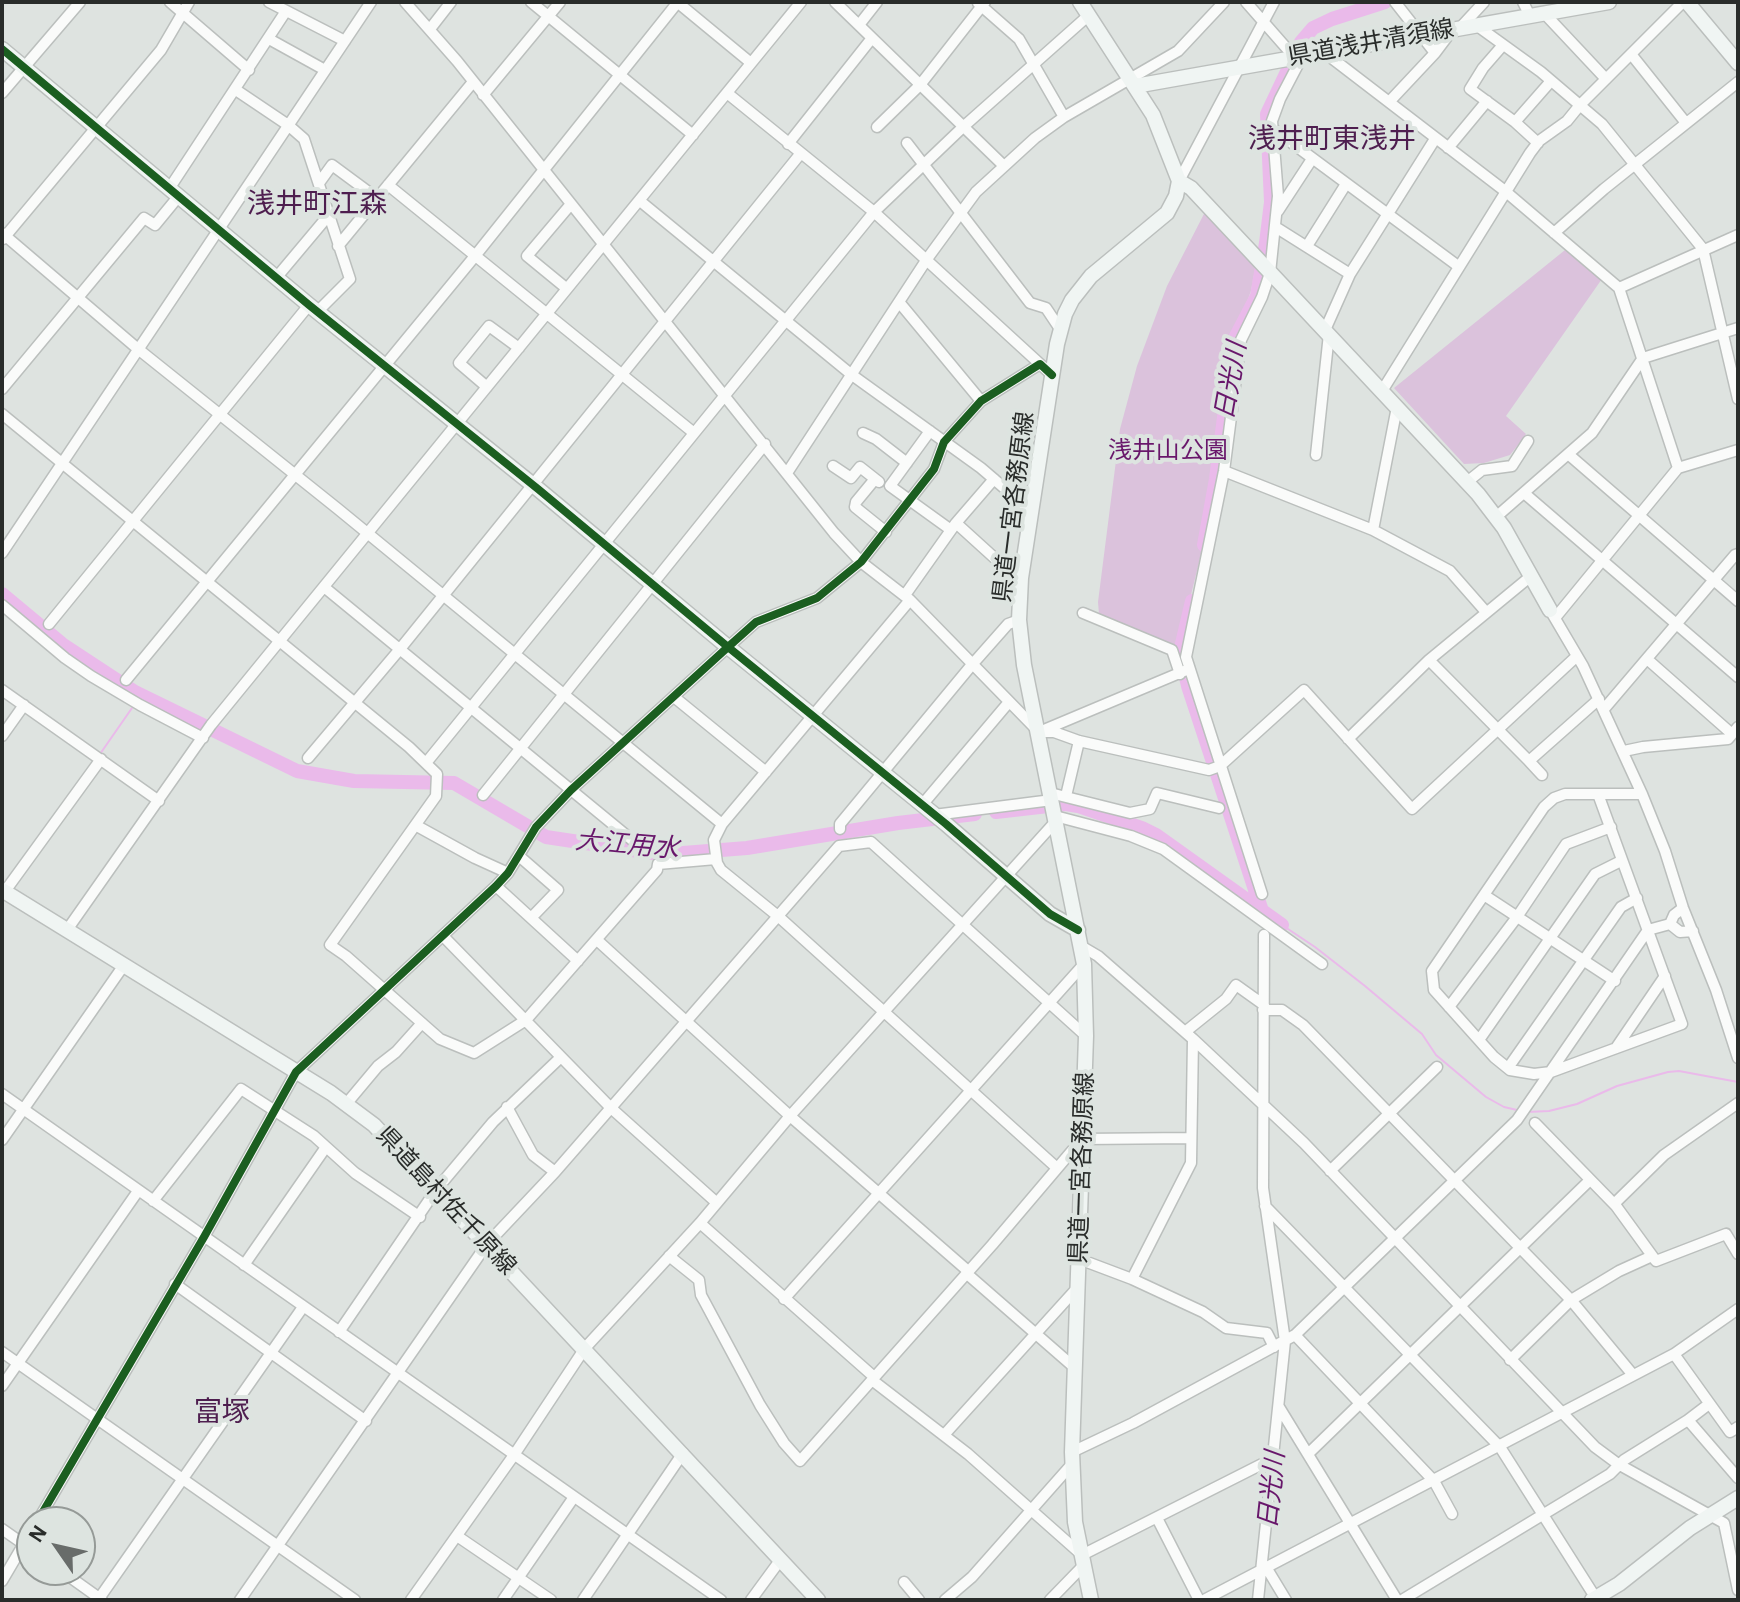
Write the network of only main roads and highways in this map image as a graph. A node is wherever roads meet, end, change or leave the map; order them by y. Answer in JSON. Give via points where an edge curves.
{"nodes":[{"id":1,"x":1080,"y":2,"type":"edge"},
{"id":2,"x":1609,"y":2,"type":"edge"},
{"id":3,"x":1685,"y":2,"type":"edge"},
{"id":4,"x":1533,"y":10,"type":"edge"},
{"id":5,"x":2,"y":49,"type":"edge"},
{"id":6,"x":1738,"y":63,"type":"edge"},
{"id":7,"x":1132,"y":83,"type":"junction"},
{"id":8,"x":1179,"y":181,"type":"junction"},
{"id":9,"x":1552,"y":614,"type":"road end"},
{"id":10,"x":3,"y":892,"type":"edge"},
{"id":11,"x":1078,"y":930,"type":"junction"},
{"id":12,"x":1738,"y":1498,"type":"edge"},
{"id":13,"x":1595,"y":1599,"type":"edge"},
{"id":14,"x":818,"y":1600,"type":"edge"},
{"id":15,"x":1091,"y":1600,"type":"edge"}],
"edges":[{"from":1,"to":7,"type":"main road"},
{"from":2,"to":4,"type":"main road","name":"県道浅井清須線"},
{"from":3,"to":6,"type":"main road"},
{"from":4,"to":7,"type":"main road","name":"県道浅井清須線","via":[[1476,25]]},
{"from":5,"to":11,"type":"main road","via":[[1050,914]]},
{"from":7,"to":8,"type":"main road","via":[[1162,133]]},
{"from":8,"to":9,"type":"main road","via":[[1467,482],[1496,517]]},
{"from":8,"to":11,"type":"main road","name":"県道一宮各務原線","via":[[1167,213],[1091,276],[1072,300],[1060,329],[1021,582],[1024,665]]},
{"from":10,"to":14,"type":"main road","name":"県道島村佐千原線","via":[[347,1103],[374,1125]]},
{"from":11,"to":15,"type":"main road","name":"県道一宮各務原線","via":[[1086,1036],[1072,1458],[1075,1522]]},
{"from":12,"to":13,"type":"main road"}]}
